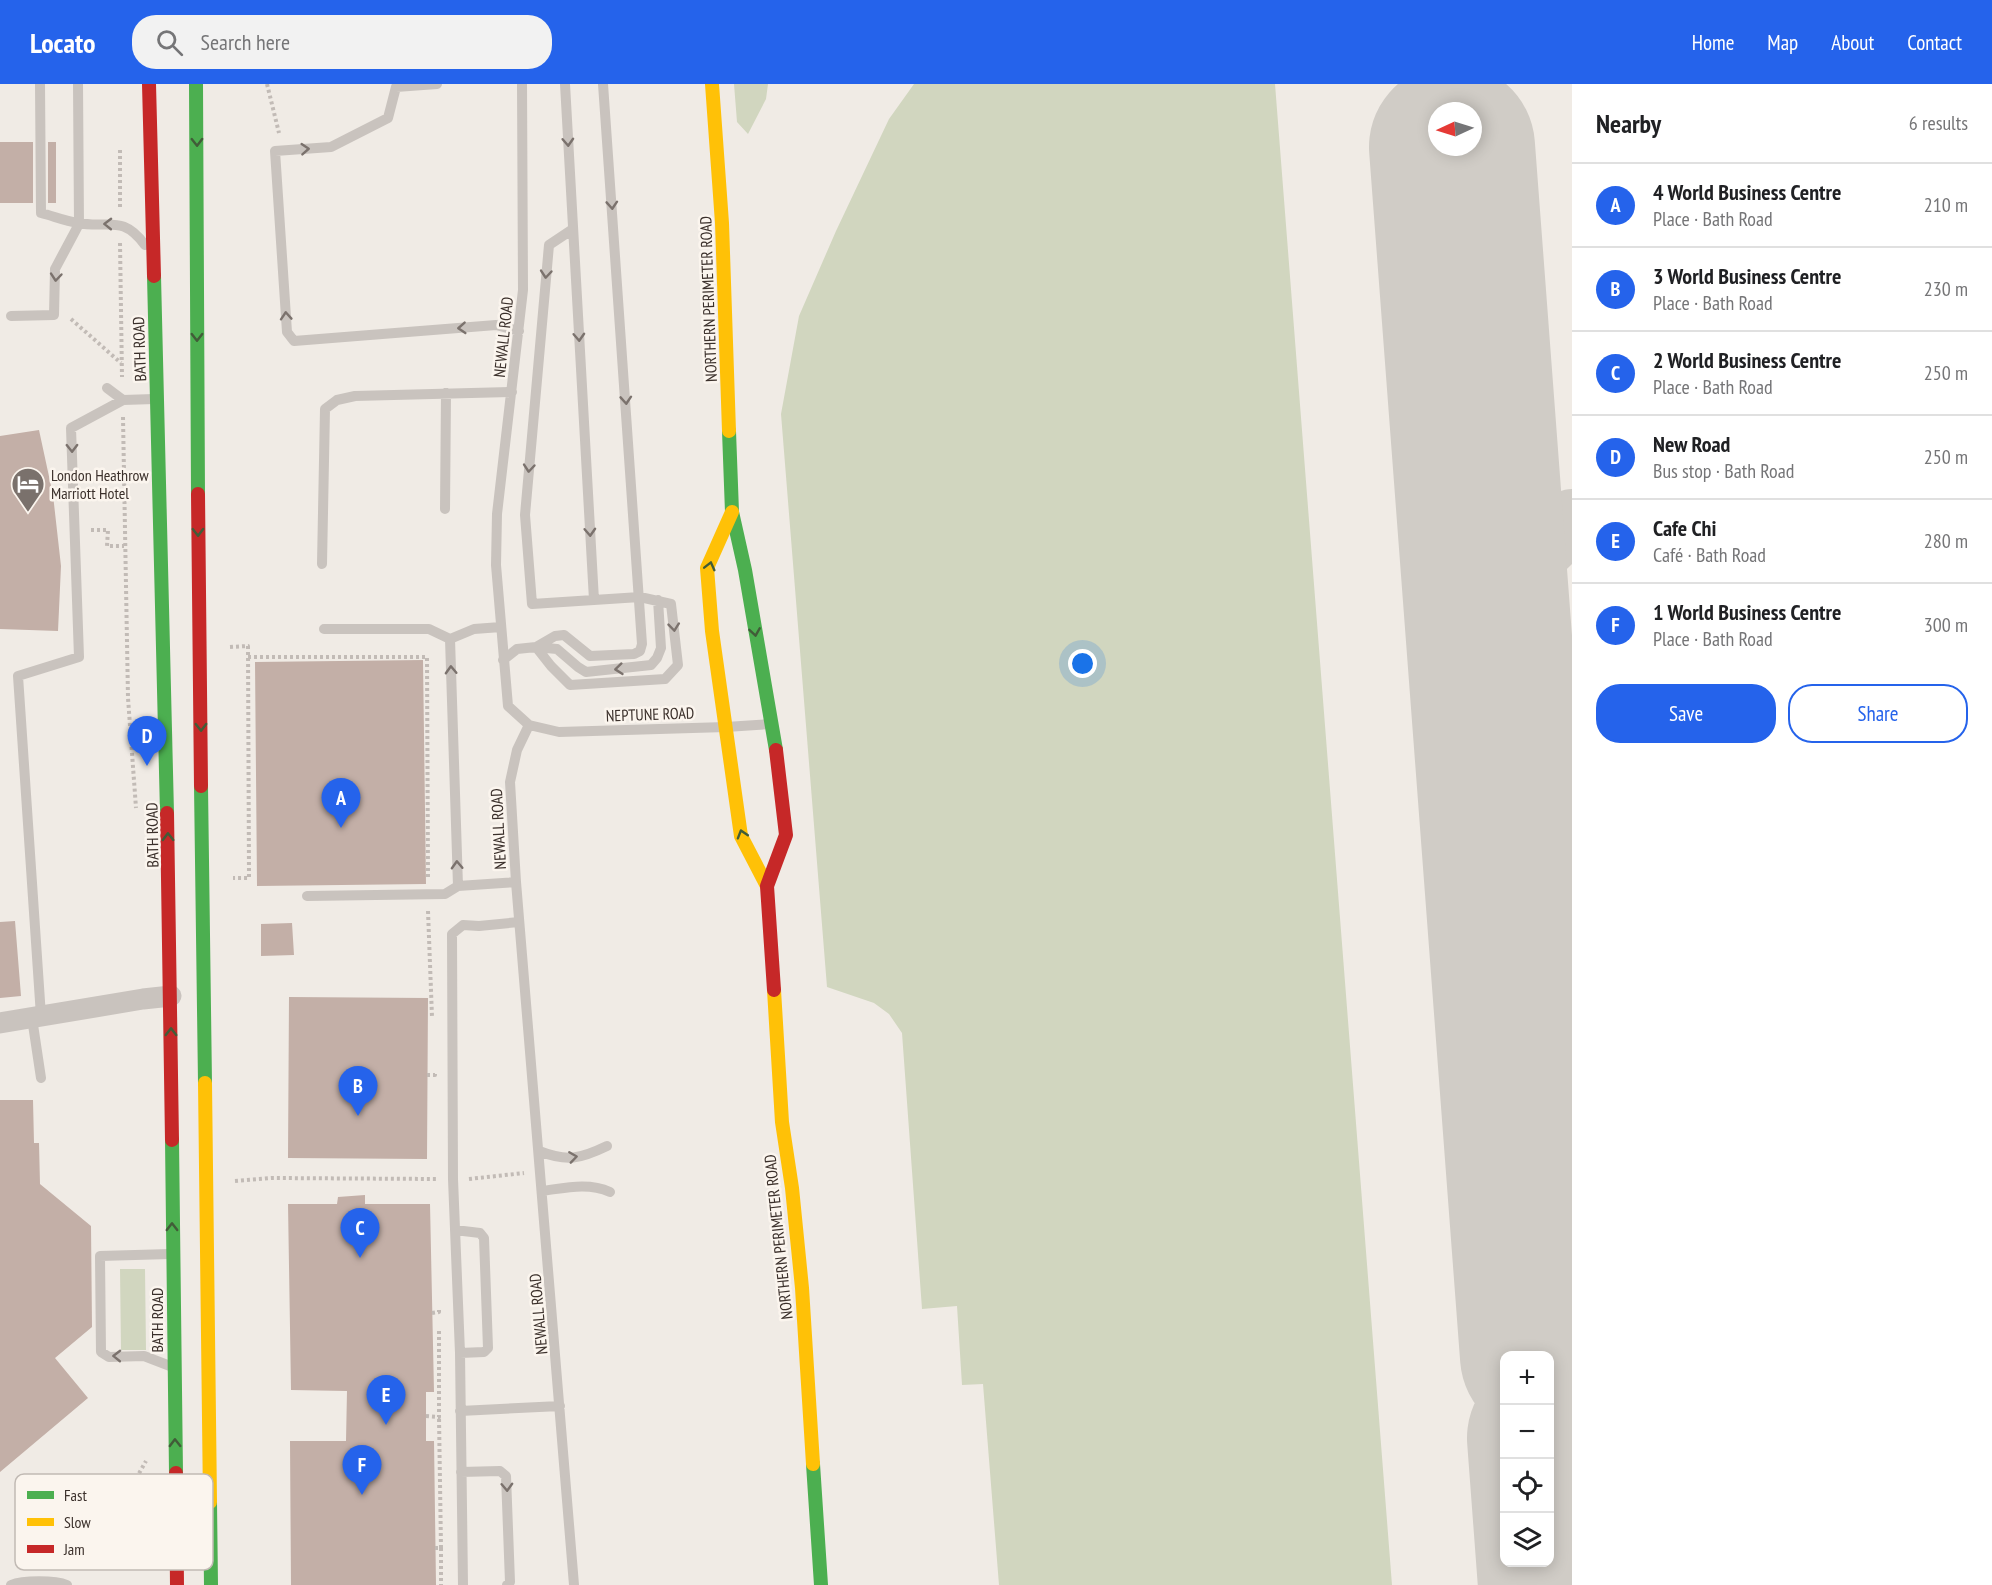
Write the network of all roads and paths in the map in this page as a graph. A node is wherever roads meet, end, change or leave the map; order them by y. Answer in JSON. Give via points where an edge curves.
{"nodes":[{"id":1,"x":40,"y":84,"type":"edge"},
{"id":2,"x":78,"y":84,"type":"edge"},
{"id":3,"x":149,"y":84,"type":"edge"},
{"id":4,"x":196,"y":84,"type":"edge"},
{"id":5,"x":267,"y":84,"type":"edge"},
{"id":6,"x":437,"y":84,"type":"edge"},
{"id":7,"x":522,"y":84,"type":"edge"},
{"id":8,"x":565,"y":84,"type":"edge"},
{"id":9,"x":603,"y":84,"type":"edge"},
{"id":10,"x":712,"y":84,"type":"edge"},
{"id":11,"x":283,"y":150,"type":"junction"},
{"id":12,"x":79,"y":224,"type":"junction"},
{"id":13,"x":573,"y":229,"type":"junction"},
{"id":14,"x":153,"y":255,"type":"junction"},
{"id":15,"x":54,"y":304,"type":"junction"},
{"id":16,"x":11,"y":316,"type":"dead end"},
{"id":17,"x":519,"y":331,"type":"junction"},
{"id":18,"x":122,"y":364,"type":"dead end"},
{"id":19,"x":107,"y":388,"type":"dead end"},
{"id":20,"x":512,"y":392,"type":"junction"},
{"id":21,"x":446,"y":393,"type":"junction"},
{"id":22,"x":158,"y":399,"type":"junction"},
{"id":23,"x":123,"y":400,"type":"junction"},
{"id":24,"x":445,"y":509,"type":"dead end"},
{"id":25,"x":732,"y":512,"type":"junction"},
{"id":26,"x":124,"y":546,"type":"dead end"},
{"id":27,"x":322,"y":564,"type":"dead end"},
{"id":28,"x":640,"y":597,"type":"junction"},
{"id":29,"x":594,"y":600,"type":"junction"},
{"id":30,"x":658,"y":600,"type":"junction"},
{"id":31,"x":501,"y":627,"type":"junction"},
{"id":32,"x":324,"y":629,"type":"dead end"},
{"id":33,"x":450,"y":639,"type":"junction"},
{"id":34,"x":230,"y":647,"type":"dead end"},
{"id":35,"x":536,"y":647,"type":"junction"},
{"id":36,"x":248,"y":657,"type":"junction"},
{"id":37,"x":502,"y":660,"type":"junction"},
{"id":38,"x":772,"y":724,"type":"junction"},
{"id":39,"x":529,"y":725,"type":"junction"},
{"id":40,"x":726,"y":727,"type":"junction"},
{"id":41,"x":137,"y":813,"type":"dead end"},
{"id":42,"x":233,"y":878,"type":"dead end"},
{"id":43,"x":516,"y":882,"type":"junction"},
{"id":44,"x":458,"y":886,"type":"junction"},
{"id":45,"x":767,"y":886,"type":"junction"},
{"id":46,"x":428,"y":895,"type":"junction"},
{"id":47,"x":307,"y":896,"type":"dead end"},
{"id":48,"x":519,"y":922,"type":"junction"},
{"id":49,"x":171,"y":996,"type":"junction"},
{"id":50,"x":36,"y":1017,"type":"junction"},
{"id":51,"x":0,"y":1023,"type":"edge"},
{"id":52,"x":433,"y":1029,"type":"dead end"},
{"id":53,"x":434,"y":1064,"type":"dead end"},
{"id":54,"x":427,"y":1075,"type":"dead end"},
{"id":55,"x":41,"y":1078,"type":"dead end"},
{"id":56,"x":608,"y":1146,"type":"dead end"},
{"id":57,"x":538,"y":1151,"type":"junction"},
{"id":58,"x":541,"y":1172,"type":"junction"},
{"id":59,"x":453,"y":1179,"type":"junction"},
{"id":60,"x":231,"y":1181,"type":"dead end"},
{"id":61,"x":542,"y":1191,"type":"junction"},
{"id":62,"x":610,"y":1192,"type":"dead end"},
{"id":63,"x":455,"y":1230,"type":"junction"},
{"id":64,"x":173,"y":1254,"type":"junction"},
{"id":65,"x":439,"y":1324,"type":"dead end"},
{"id":66,"x":459,"y":1353,"type":"junction"},
{"id":67,"x":174,"y":1367,"type":"junction"},
{"id":68,"x":560,"y":1406,"type":"junction"},
{"id":69,"x":460,"y":1410,"type":"junction"},
{"id":70,"x":426,"y":1416,"type":"dead end"},
{"id":71,"x":439,"y":1417,"type":"junction"},
{"id":72,"x":148,"y":1458,"type":"dead end"},
{"id":73,"x":461,"y":1472,"type":"junction"},
{"id":74,"x":139,"y":1474,"type":"edge"},
{"id":75,"x":175,"y":1474,"type":"edge"},
{"id":76,"x":210,"y":1474,"type":"edge"},
{"id":77,"x":177,"y":1570,"type":"edge"},
{"id":78,"x":211,"y":1570,"type":"edge"},
{"id":79,"x":508,"y":1584,"type":"edge"},
{"id":80,"x":11,"y":1585,"type":"edge"},
{"id":81,"x":67,"y":1585,"type":"edge"},
{"id":82,"x":177,"y":1585,"type":"edge"},
{"id":83,"x":211,"y":1585,"type":"edge"},
{"id":84,"x":441,"y":1585,"type":"edge"},
{"id":85,"x":463,"y":1585,"type":"edge"},
{"id":86,"x":574,"y":1585,"type":"edge"},
{"id":87,"x":821,"y":1585,"type":"edge"}],
"edges":[{"from":1,"to":12,"type":"lane","via":[[41,213]]},
{"from":2,"to":12,"type":"lane"},
{"from":3,"to":14,"type":"main road","name":"BATH ROAD"},
{"from":4,"to":76,"type":"main road","one_way":true},
{"from":5,"to":11,"type":"path"},
{"from":11,"to":6,"type":"lane","one_way":true,"via":[[331,147],[388,118],[396,87]]},
{"from":7,"to":17,"type":"lane","name":"NEWALL ROAD","via":[[523,290]]},
{"from":8,"to":13,"type":"lane","one_way":true},
{"from":9,"to":28,"type":"lane","one_way":true},
{"from":10,"to":25,"type":"main road","name":"NORTHERN PERIMETER ROAD","via":[[722,224]]},
{"from":17,"to":11,"type":"lane","one_way":true,"via":[[496,325],[294,341],[287,332],[275,151]]},
{"from":14,"to":12,"type":"lane","one_way":true,"via":[[136,232],[120,224]]},
{"from":12,"to":15,"type":"lane","one_way":true,"via":[[55,269]]},
{"from":13,"to":29,"type":"lane","one_way":true},
{"from":13,"to":29,"type":"lane","one_way":true,"via":[[549,244],[525,515],[532,604]]},
{"from":14,"to":22,"type":"main road","name":"BATH ROAD"},
{"from":15,"to":16,"type":"lane","via":[[54,315]]},
{"from":15,"to":18,"type":"path"},
{"from":17,"to":20,"type":"lane","name":"NEWALL ROAD"},
{"from":19,"to":23,"type":"lane"},
{"from":20,"to":21,"type":"lane"},
{"from":20,"to":31,"type":"lane","name":"NEWALL ROAD","via":[[497,514],[495,565]]},
{"from":21,"to":24,"type":"lane"},
{"from":21,"to":27,"type":"lane","via":[[355,396],[337,400],[325,409]]},
{"from":22,"to":23,"type":"lane"},
{"from":49,"to":22,"type":"main road","name":"BATH ROAD","one_way":true},
{"from":23,"to":50,"type":"lane","one_way":true,"via":[[71,428],[79,657],[18,676]]},
{"from":25,"to":38,"type":"main road","name":"NORTHERN PERIMETER ROAD","one_way":true},
{"from":40,"to":25,"type":"main road","name":"NORTHERN PERIMETER ROAD","one_way":true,"via":[[707,568]]},
{"from":26,"to":41,"type":"path","via":[[128,698]]},
{"from":28,"to":29,"type":"lane"},
{"from":28,"to":30,"type":"lane"},
{"from":28,"to":35,"type":"lane","via":[[642,644],[634,654],[590,656],[564,635]]},
{"from":30,"to":35,"type":"lane","one_way":true,"via":[[661,648],[651,665],[586,672],[557,649]]},
{"from":30,"to":35,"type":"lane","one_way":true,"via":[[671,604],[678,665],[665,679],[570,685]]},
{"from":31,"to":33,"type":"lane","via":[[474,629]]},
{"from":31,"to":37,"type":"lane","name":"NEWALL ROAD"},
{"from":32,"to":33,"type":"lane","via":[[429,629]]},
{"from":44,"to":33,"type":"lane","one_way":true},
{"from":34,"to":36,"type":"path","via":[[248,646]]},
{"from":35,"to":37,"type":"lane","via":[[517,650]]},
{"from":36,"to":42,"type":"path","via":[[249,878]]},
{"from":36,"to":46,"type":"path","via":[[427,657]]},
{"from":37,"to":39,"type":"lane","name":"NEWALL ROAD","via":[[508,706]]},
{"from":38,"to":40,"type":"lane","name":"NEPTUNE ROAD"},
{"from":38,"to":45,"type":"main road","name":"NORTHERN PERIMETER ROAD","via":[[786,835]]},
{"from":39,"to":40,"type":"lane","name":"NEPTUNE ROAD","via":[[559,732]]},
{"from":39,"to":43,"type":"lane","name":"NEWALL ROAD","via":[[510,782]]},
{"from":45,"to":40,"type":"main road","name":"NORTHERN PERIMETER ROAD","one_way":true,"via":[[741,836]]},
{"from":43,"to":44,"type":"lane"},
{"from":43,"to":48,"type":"lane","name":"NEWALL ROAD"},
{"from":44,"to":46,"type":"lane","via":[[445,894]]},
{"from":45,"to":87,"type":"main road","name":"NORTHERN PERIMETER ROAD","via":[[782,1122],[802,1287]]},
{"from":46,"to":47,"type":"lane"},
{"from":46,"to":52,"type":"path"},
{"from":48,"to":57,"type":"lane","name":"NEWALL ROAD"},
{"from":48,"to":59,"type":"lane","via":[[462,925],[452,934]]},
{"from":49,"to":50,"type":"street"},
{"from":64,"to":49,"type":"main road","name":"BATH ROAD","one_way":true},
{"from":50,"to":51,"type":"street"},
{"from":50,"to":55,"type":"lane"},
{"from":53,"to":54,"type":"path","via":[[435,1075]]},
{"from":57,"to":56,"type":"lane","one_way":true,"via":[[559,1159],[588,1155]]},
{"from":57,"to":58,"type":"lane","name":"NEWALL ROAD"},
{"from":58,"to":59,"type":"path"},
{"from":58,"to":61,"type":"lane","name":"NEWALL ROAD"},
{"from":59,"to":60,"type":"path"},
{"from":59,"to":63,"type":"lane"},
{"from":61,"to":62,"type":"lane","via":[[582,1186]]},
{"from":61,"to":68,"type":"lane","name":"NEWALL ROAD"},
{"from":63,"to":66,"type":"lane"},
{"from":63,"to":66,"type":"lane","via":[[480,1233],[484,1238],[486,1271],[488,1348],[484,1352]]},
{"from":64,"to":67,"type":"main road","name":"BATH ROAD"},
{"from":67,"to":64,"type":"lane","one_way":true,"via":[[144,1356],[109,1357],[101,1352],[100,1341],[100,1256]]},
{"from":65,"to":71,"type":"path"},
{"from":66,"to":69,"type":"lane"},
{"from":75,"to":67,"type":"main road","name":"BATH ROAD","one_way":true},
{"from":68,"to":69,"type":"lane"},
{"from":68,"to":86,"type":"lane","name":"NEWALL ROAD"},
{"from":69,"to":73,"type":"lane"},
{"from":70,"to":71,"type":"path"},
{"from":71,"to":84,"type":"path"},
{"from":72,"to":74,"type":"path"},
{"from":73,"to":79,"type":"lane","one_way":true,"via":[[500,1471],[506,1476]]},
{"from":73,"to":85,"type":"lane"},
{"from":82,"to":77,"type":"main road","name":"BATH ROAD","one_way":true},
{"from":78,"to":83,"type":"main road","one_way":true},
{"from":80,"to":81,"type":"lane"}]}
